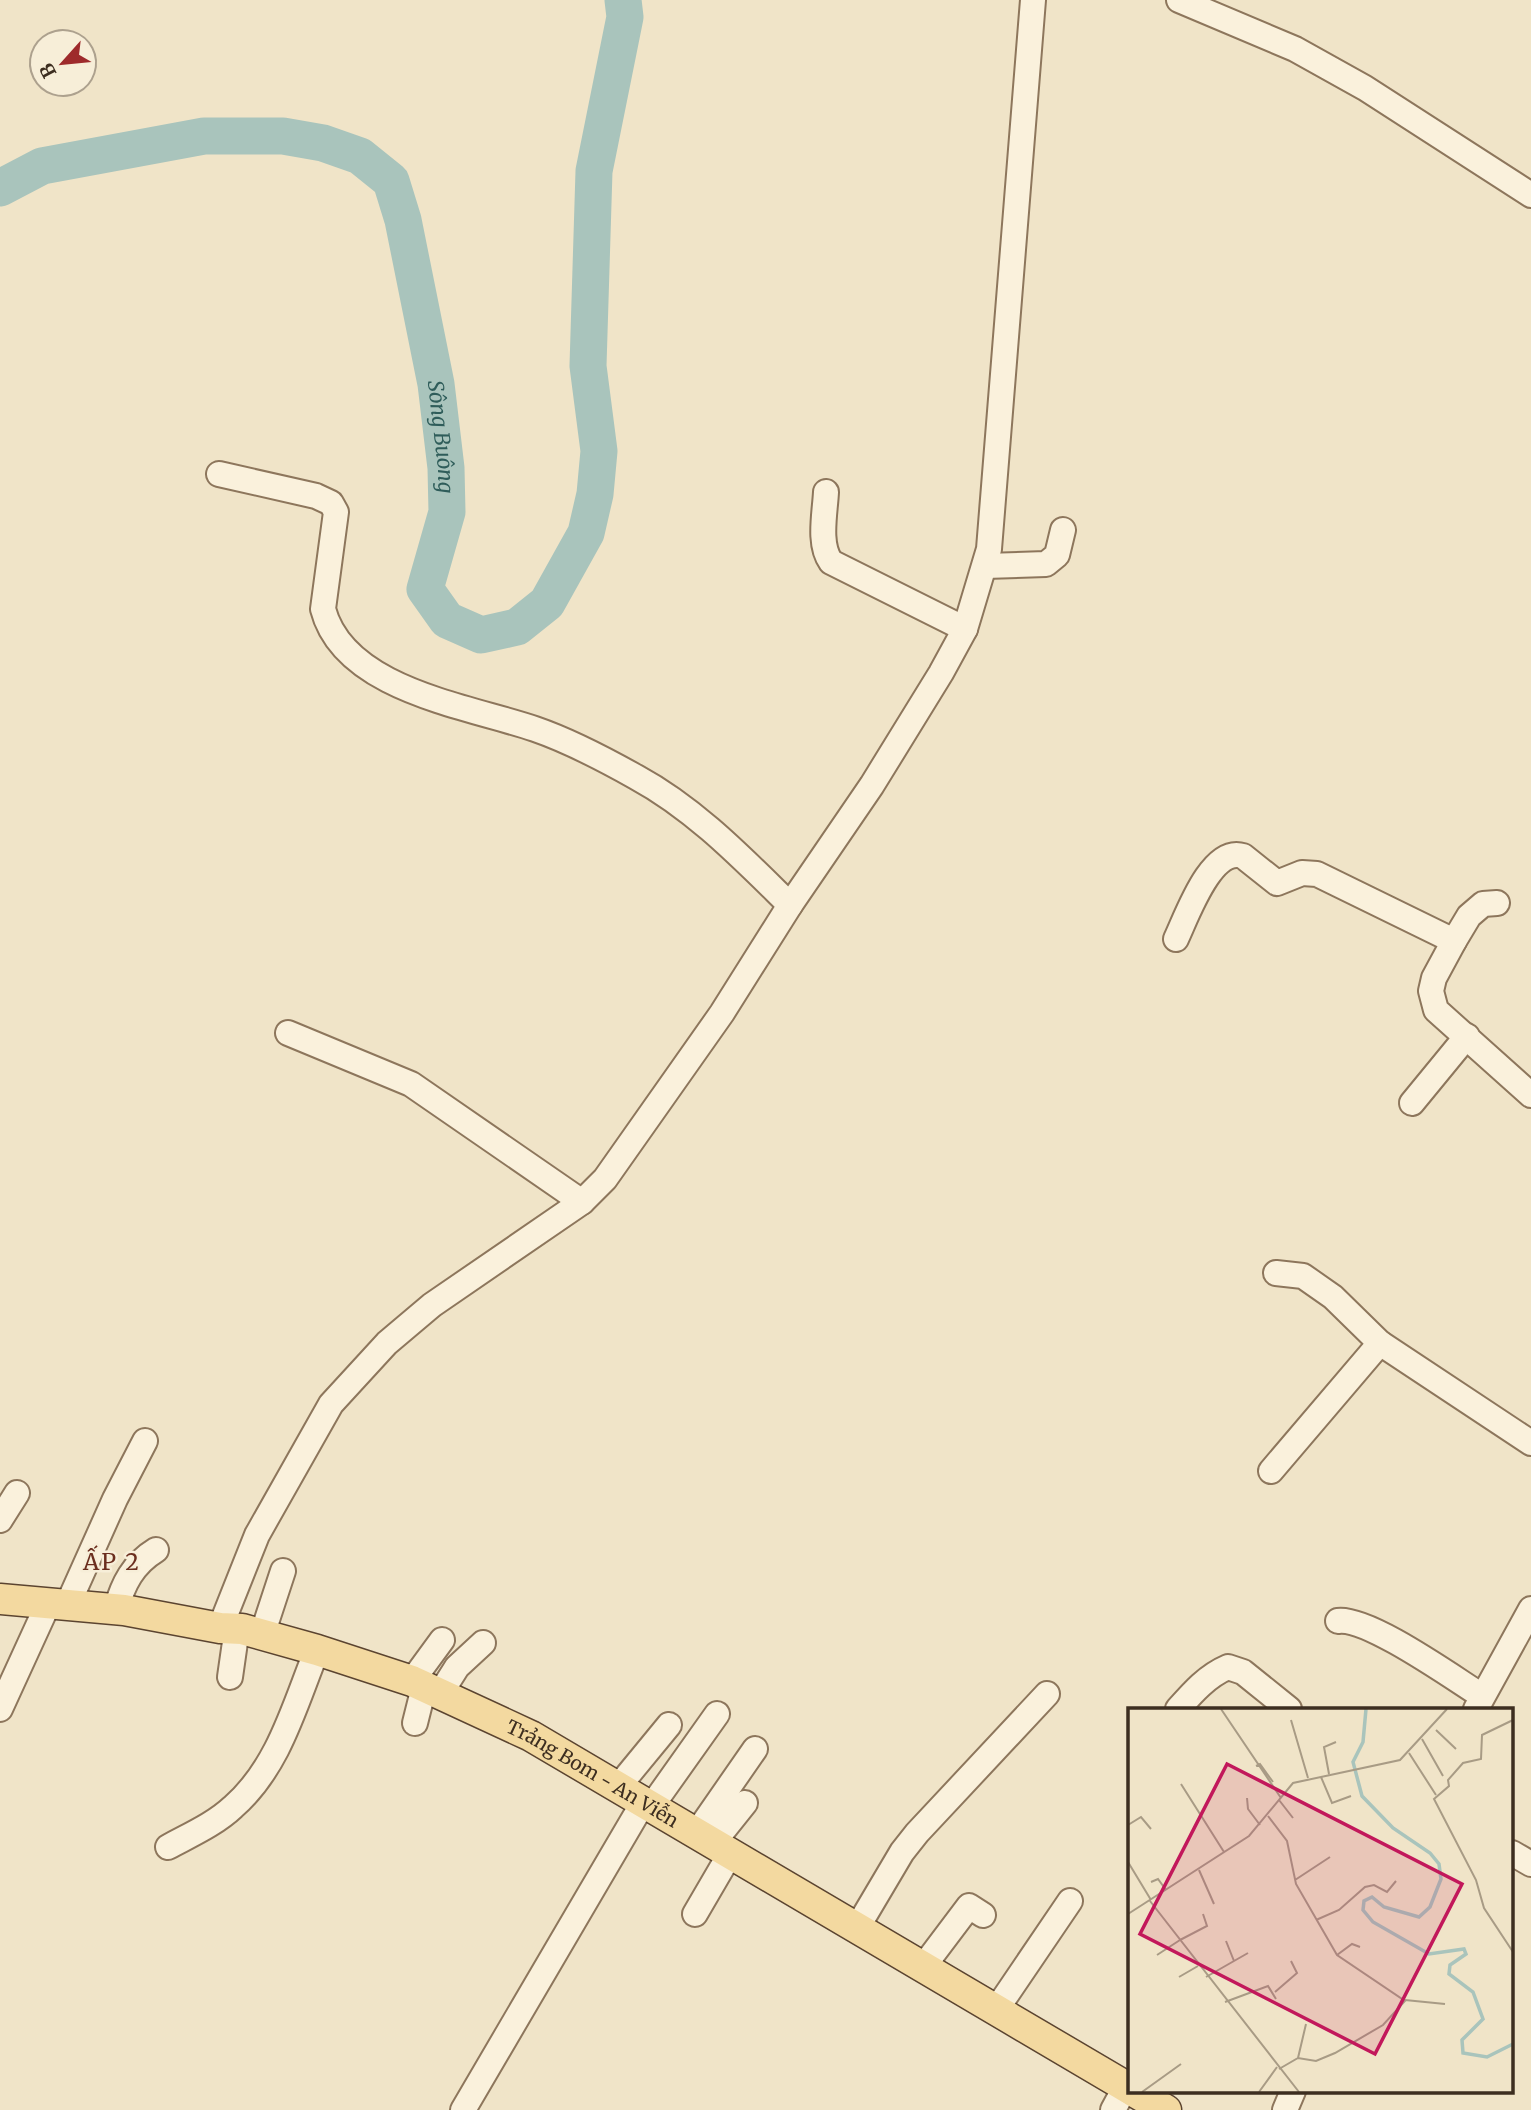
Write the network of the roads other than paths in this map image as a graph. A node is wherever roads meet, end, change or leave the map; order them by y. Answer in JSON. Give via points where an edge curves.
{"nodes":[{"id":1,"x":1033,"y":0,"type":"edge"},
{"id":2,"x":1179,"y":0,"type":"edge"},
{"id":3,"x":1531,"y":195,"type":"edge"},
{"id":4,"x":219,"y":474,"type":"dead end"},
{"id":5,"x":826,"y":492,"type":"dead end"},
{"id":6,"x":1063,"y":530,"type":"dead end"},
{"id":7,"x":985,"y":566,"type":"junction"},
{"id":8,"x":965,"y":629,"type":"junction"},
{"id":9,"x":1497,"y":903,"type":"dead end"},
{"id":10,"x":790,"y":905,"type":"junction"},
{"id":11,"x":1176,"y":939,"type":"dead end"},
{"id":12,"x":1454,"y":941,"type":"junction"},
{"id":13,"x":288,"y":1033,"type":"dead end"},
{"id":14,"x":1467,"y":1036,"type":"junction"},
{"id":15,"x":1531,"y":1095,"type":"edge"},
{"id":16,"x":1412,"y":1103,"type":"dead end"},
{"id":17,"x":582,"y":1202,"type":"junction"},
{"id":18,"x":1276,"y":1273,"type":"dead end"},
{"id":19,"x":1380,"y":1343,"type":"junction"},
{"id":20,"x":145,"y":1441,"type":"dead end"},
{"id":21,"x":1531,"y":1443,"type":"edge"},
{"id":22,"x":1270,"y":1471,"type":"dead end"},
{"id":23,"x":16,"y":1493,"type":"dead end"},
{"id":24,"x":0,"y":1520,"type":"edge"},
{"id":25,"x":156,"y":1550,"type":"dead end"},
{"id":26,"x":284,"y":1571,"type":"dead end"},
{"id":27,"x":0,"y":1599,"type":"edge"},
{"id":28,"x":58,"y":1603,"type":"junction"},
{"id":29,"x":116,"y":1609,"type":"junction"},
{"id":30,"x":1531,"y":1609,"type":"edge"},
{"id":31,"x":1338,"y":1621,"type":"dead end"},
{"id":32,"x":239,"y":1630,"type":"junction"},
{"id":33,"x":442,"y":1640,"type":"dead end"},
{"id":34,"x":482,"y":1643,"type":"dead end"},
{"id":35,"x":317,"y":1650,"type":"junction"},
{"id":36,"x":230,"y":1677,"type":"dead end"},
{"id":37,"x":426,"y":1687,"type":"junction"},
{"id":38,"x":1046,"y":1694,"type":"dead end"},
{"id":39,"x":1479,"y":1703,"type":"edge"},
{"id":40,"x":1179,"y":1708,"type":"edge"},
{"id":41,"x":1288,"y":1708,"type":"edge"},
{"id":42,"x":0,"y":1709,"type":"edge"},
{"id":43,"x":716,"y":1714,"type":"dead end"},
{"id":44,"x":415,"y":1723,"type":"dead end"},
{"id":45,"x":669,"y":1726,"type":"dead end"},
{"id":46,"x":755,"y":1749,"type":"dead end"},
{"id":47,"x":618,"y":1787,"type":"junction"},
{"id":48,"x":744,"y":1803,"type":"dead end"},
{"id":49,"x":647,"y":1805,"type":"junction"},
{"id":50,"x":713,"y":1844,"type":"junction"},
{"id":51,"x":168,"y":1847,"type":"dead end"},
{"id":52,"x":1514,"y":1854,"type":"edge"},
{"id":53,"x":1531,"y":1864,"type":"edge"},
{"id":54,"x":1070,"y":1900,"type":"dead end"},
{"id":55,"x":970,"y":1906,"type":"dead end"},
{"id":56,"x":695,"y":1914,"type":"dead end"},
{"id":57,"x":857,"y":1928,"type":"junction"},
{"id":58,"x":923,"y":1967,"type":"junction"},
{"id":59,"x":996,"y":2010,"type":"junction"},
{"id":60,"x":1293,"y":2092,"type":"edge"},
{"id":61,"x":1126,"y":2094,"type":"edge"},
{"id":62,"x":463,"y":2110,"type":"edge"},
{"id":63,"x":1166,"y":2110,"type":"edge"},
{"id":64,"x":1285,"y":2110,"type":"edge"}],
"edges":[{"from":1,"to":7,"type":"street"},
{"from":2,"to":3,"type":"street","via":[[1295,49],[1366,88]]},
{"from":4,"to":10,"type":"street","via":[[331,503],[336,512],[323,609],[344,647],[378,675],[425,696],[538,730],[636,777],[706,825]]},
{"from":5,"to":8,"type":"street","via":[[824,546],[831,562]]},
{"from":6,"to":7,"type":"street","via":[[1057,555],[1046,564]]},
{"from":7,"to":8,"type":"street"},
{"from":8,"to":10,"type":"street","via":[[872,785]]},
{"from":9,"to":12,"type":"street","via":[[1483,904],[1469,916]]},
{"from":10,"to":17,"type":"street","via":[[645,1124]]},
{"from":11,"to":12,"type":"street","via":[[1205,879],[1216,864],[1238,854],[1277,883],[1302,873],[1317,874]]},
{"from":12,"to":14,"type":"street","via":[[1431,991],[1436,1010]]},
{"from":13,"to":17,"type":"street","via":[[411,1084]]},
{"from":14,"to":15,"type":"street"},
{"from":14,"to":16,"type":"street"},
{"from":17,"to":32,"type":"street","via":[[432,1306],[387,1343],[331,1404],[257,1535]]},
{"from":18,"to":19,"type":"street","via":[[1303,1276],[1333,1297]]},
{"from":19,"to":21,"type":"street"},
{"from":19,"to":22,"type":"street"},
{"from":20,"to":28,"type":"street"},
{"from":23,"to":24,"type":"street"},
{"from":25,"to":29,"type":"street","via":[[134,1567]]},
{"from":26,"to":32,"type":"street"},
{"from":27,"to":28,"type":"main road","name":"Trảng Bom - An Viễn"},
{"from":28,"to":29,"type":"main road","name":"Trảng Bom - An Viễn"},
{"from":28,"to":42,"type":"street"},
{"from":29,"to":32,"type":"main road","name":"Trảng Bom - An Viễn"},
{"from":30,"to":39,"type":"street"},
{"from":31,"to":39,"type":"street","via":[[1368,1628],[1426,1661]]},
{"from":32,"to":35,"type":"main road","name":"Trảng Bom - An Viễn"},
{"from":32,"to":36,"type":"street"},
{"from":33,"to":37,"type":"street"},
{"from":34,"to":37,"type":"street"},
{"from":35,"to":37,"type":"main road","name":"Trảng Bom - An Viễn"},
{"from":35,"to":51,"type":"street","via":[[279,1746],[247,1794],[231,1809]]},
{"from":37,"to":44,"type":"street"},
{"from":37,"to":47,"type":"main road","name":"Trảng Bom - An Viễn","via":[[531,1736]]},
{"from":38,"to":57,"type":"street","via":[[917,1833]]},
{"from":40,"to":41,"type":"street","via":[[1195,1689],[1228,1667],[1243,1672]]},
{"from":43,"to":49,"type":"street"},
{"from":45,"to":47,"type":"street"},
{"from":46,"to":50,"type":"street"},
{"from":47,"to":49,"type":"main road","name":"Trảng Bom - An Viễn"},
{"from":48,"to":50,"type":"street"},
{"from":49,"to":50,"type":"main road","name":"Trảng Bom - An Viễn"},
{"from":49,"to":62,"type":"street"},
{"from":50,"to":56,"type":"street"},
{"from":50,"to":57,"type":"main road","name":"Trảng Bom - An Viễn"},
{"from":52,"to":53,"type":"street"},
{"from":54,"to":59,"type":"street"},
{"from":55,"to":58,"type":"street"},
{"from":57,"to":58,"type":"main road","name":"Trảng Bom - An Viễn"},
{"from":58,"to":59,"type":"main road","name":"Trảng Bom - An Viễn"},
{"from":59,"to":61,"type":"main road","name":"Trảng Bom - An Viễn"},
{"from":60,"to":64,"type":"street"},
{"from":61,"to":63,"type":"main road","name":"Trảng Bom - An Viễn"}]}
